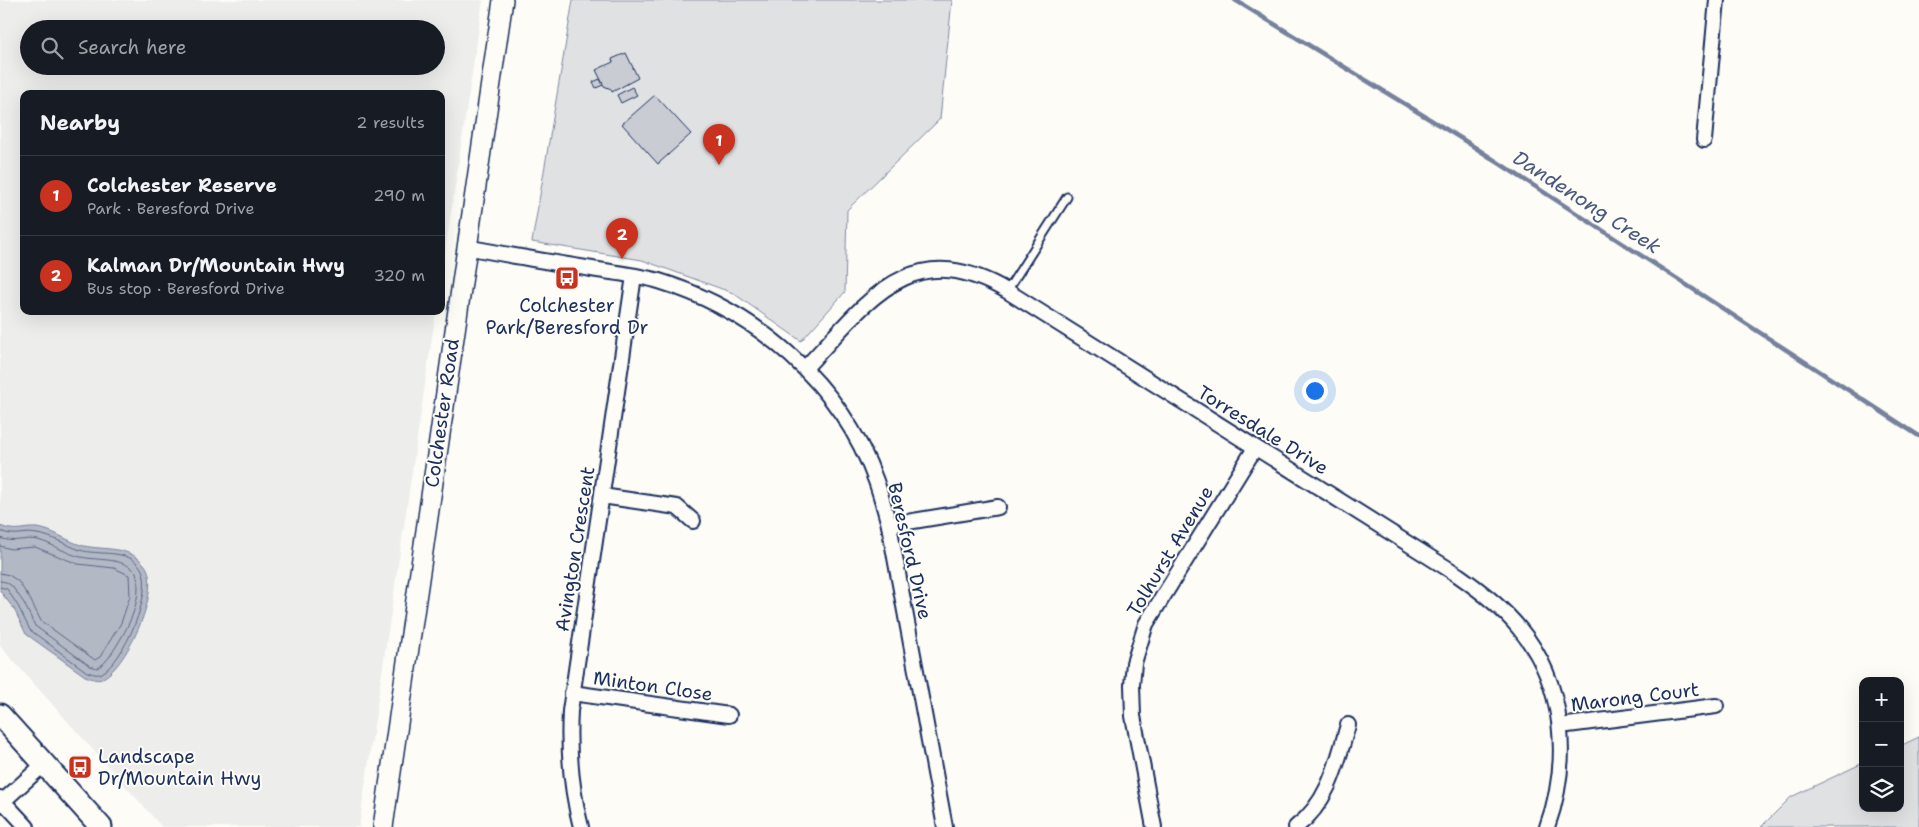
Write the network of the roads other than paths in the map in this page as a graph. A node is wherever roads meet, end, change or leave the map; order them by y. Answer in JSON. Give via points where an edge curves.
{"nodes":[{"id":1,"x":502,"y":0,"type":"edge"},
{"id":2,"x":1717,"y":0,"type":"edge"},
{"id":3,"x":1704,"y":140,"type":"dead end"},
{"id":4,"x":1067,"y":197,"type":"dead end"},
{"id":5,"x":466,"y":247,"type":"junction"},
{"id":6,"x":634,"y":276,"type":"junction"},
{"id":7,"x":1007,"y":291,"type":"junction"},
{"id":8,"x":806,"y":368,"type":"junction"},
{"id":9,"x":1255,"y":448,"type":"junction"},
{"id":10,"x":602,"y":496,"type":"junction"},
{"id":11,"x":998,"y":506,"type":"dead end"},
{"id":12,"x":693,"y":521,"type":"dead end"},
{"id":13,"x":889,"y":525,"type":"junction"},
{"id":14,"x":572,"y":693,"type":"junction"},
{"id":15,"x":1716,"y":706,"type":"dead end"},
{"id":16,"x":0,"y":715,"type":"edge"},
{"id":17,"x":729,"y":715,"type":"dead end"},
{"id":18,"x":1348,"y":725,"type":"dead end"},
{"id":19,"x":1560,"y":726,"type":"junction"},
{"id":20,"x":44,"y":764,"type":"junction"},
{"id":21,"x":1,"y":801,"type":"edge"},
{"id":22,"x":27,"y":827,"type":"edge"},
{"id":23,"x":101,"y":827,"type":"edge"},
{"id":24,"x":382,"y":827,"type":"edge"},
{"id":25,"x":581,"y":827,"type":"edge"},
{"id":26,"x":945,"y":827,"type":"edge"},
{"id":27,"x":1154,"y":827,"type":"edge"},
{"id":28,"x":1296,"y":827,"type":"edge"},
{"id":29,"x":1547,"y":827,"type":"edge"}],
"edges":[{"from":1,"to":5,"type":"main road","name":"Colchester Road"},
{"from":2,"to":3,"type":"street"},
{"from":4,"to":7,"type":"lane"},
{"from":5,"to":6,"type":"street","name":"Beresford Drive"},
{"from":5,"to":24,"type":"main road","name":"Colchester Road"},
{"from":6,"to":8,"type":"street","name":"Beresford Drive","via":[[666,284],[728,310],[787,350]]},
{"from":6,"to":10,"type":"street","name":"Avington Crescent"},
{"from":7,"to":8,"type":"street","name":"Torresdale Drive","via":[[953,269],[919,272],[901,278],[861,309]]},
{"from":7,"to":9,"type":"street","name":"Torresdale Drive"},
{"from":8,"to":13,"type":"street","name":"Beresford Drive","via":[[854,435],[876,481]]},
{"from":9,"to":19,"type":"street","name":"Torresdale Drive","via":[[1458,575],[1499,606],[1535,652],[1554,697]]},
{"from":9,"to":27,"type":"street","name":"Tolhurst Avenue","via":[[1155,607],[1137,650],[1132,685],[1133,716]]},
{"from":10,"to":12,"type":"street","via":[[677,506]]},
{"from":10,"to":14,"type":"street","name":"Avington Crescent"},
{"from":11,"to":13,"type":"street"},
{"from":13,"to":26,"type":"street","name":"Beresford Drive"},
{"from":14,"to":17,"type":"street","name":"Minton Close"},
{"from":14,"to":25,"type":"street","name":"Avington Crescent","via":[[569,730],[571,768]]},
{"from":15,"to":19,"type":"street","name":"Marong Court"},
{"from":16,"to":20,"type":"main road"},
{"from":18,"to":28,"type":"street","via":[[1329,786],[1317,806]]},
{"from":19,"to":29,"type":"street","name":"Torresdale Drive","via":[[1560,778]]},
{"from":20,"to":21,"type":"street"},
{"from":20,"to":23,"type":"main road"},
{"from":21,"to":22,"type":"street"}]}
